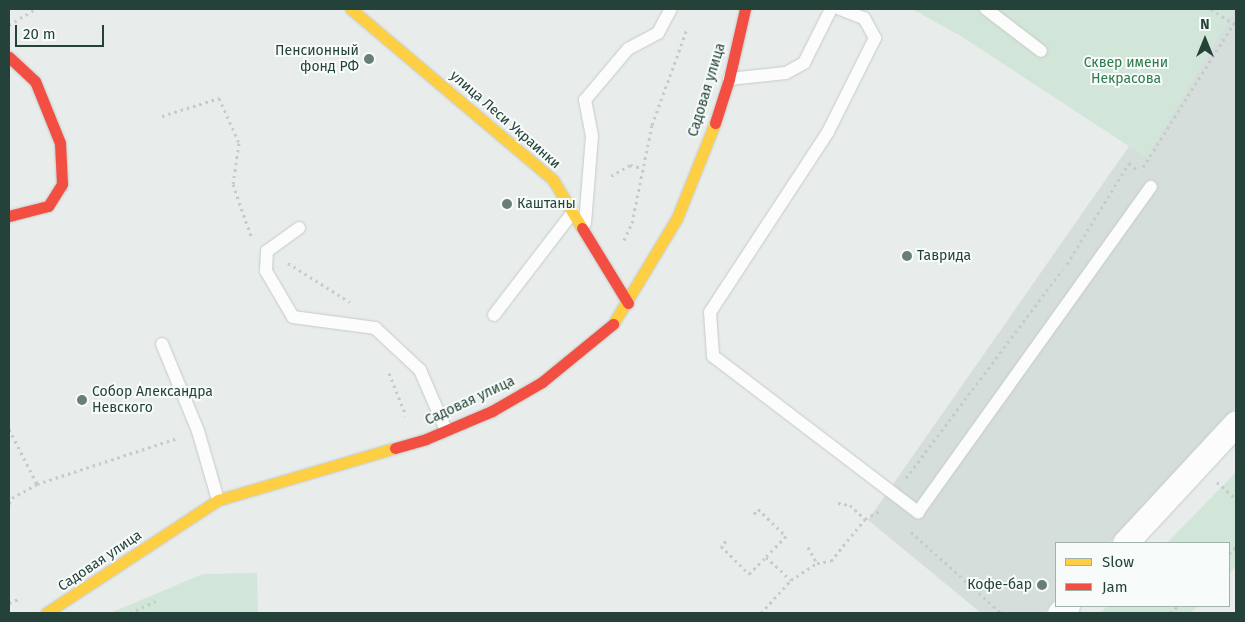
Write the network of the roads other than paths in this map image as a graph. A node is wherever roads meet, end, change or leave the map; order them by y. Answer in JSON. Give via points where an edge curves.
{"nodes":[{"id":1,"x":351,"y":9,"type":"edge"},
{"id":2,"x":671,"y":9,"type":"edge"},
{"id":3,"x":745,"y":9,"type":"edge"},
{"id":4,"x":831,"y":9,"type":"edge"},
{"id":5,"x":840,"y":9,"type":"edge"},
{"id":6,"x":986,"y":9,"type":"edge"},
{"id":7,"x":1041,"y":51,"type":"dead end"},
{"id":8,"x":9,"y":57,"type":"edge"},
{"id":9,"x":729,"y":79,"type":"junction"},
{"id":10,"x":1151,"y":187,"type":"dead end"},
{"id":11,"x":574,"y":210,"type":"junction"},
{"id":12,"x":9,"y":216,"type":"edge"},
{"id":13,"x":299,"y":228,"type":"dead end"},
{"id":14,"x":585,"y":228,"type":"junction"},
{"id":15,"x":628,"y":303,"type":"junction"},
{"id":16,"x":494,"y":315,"type":"dead end"},
{"id":17,"x":162,"y":344,"type":"dead end"},
{"id":18,"x":1236,"y":423,"type":"edge"},
{"id":19,"x":446,"y":430,"type":"junction"},
{"id":20,"x":218,"y":500,"type":"junction"},
{"id":21,"x":1126,"y":542,"type":"edge"},
{"id":22,"x":46,"y":613,"type":"edge"}],
"edges":[{"from":1,"to":11,"type":"main road","name":"улица Леси Украинки","via":[[553,180]]},
{"from":2,"to":14,"type":"lane","via":[[658,33],[628,49],[585,100],[592,136]]},
{"from":3,"to":9,"type":"main road","name":"Садовая улица"},
{"from":4,"to":9,"type":"lane","via":[[804,63],[786,73]]},
{"from":5,"to":10,"type":"lane","via":[[864,18],[875,38],[828,132],[710,312],[713,356],[918,512]]},
{"from":6,"to":7,"type":"lane"},
{"from":8,"to":12,"type":"main road","via":[[35,82],[60,143],[62,184],[48,206]]},
{"from":9,"to":15,"type":"main road","name":"Садовая улица","via":[[710,137],[677,218]]},
{"from":11,"to":14,"type":"main road","name":"улица Леси Украинки"},
{"from":11,"to":16,"type":"lane"},
{"from":13,"to":19,"type":"lane","via":[[267,251],[266,272],[293,317],[375,328],[420,370]]},
{"from":14,"to":15,"type":"main road","name":"улица Леси Украинки"},
{"from":15,"to":19,"type":"main road","name":"Садовая улица","via":[[613,324],[542,382],[492,411]]},
{"from":17,"to":20,"type":"lane","via":[[198,431]]},
{"from":18,"to":21,"type":"street"},
{"from":19,"to":20,"type":"main road","name":"Садовая улица","via":[[426,439]]},
{"from":20,"to":22,"type":"main road","name":"Садовая улица"}]}
